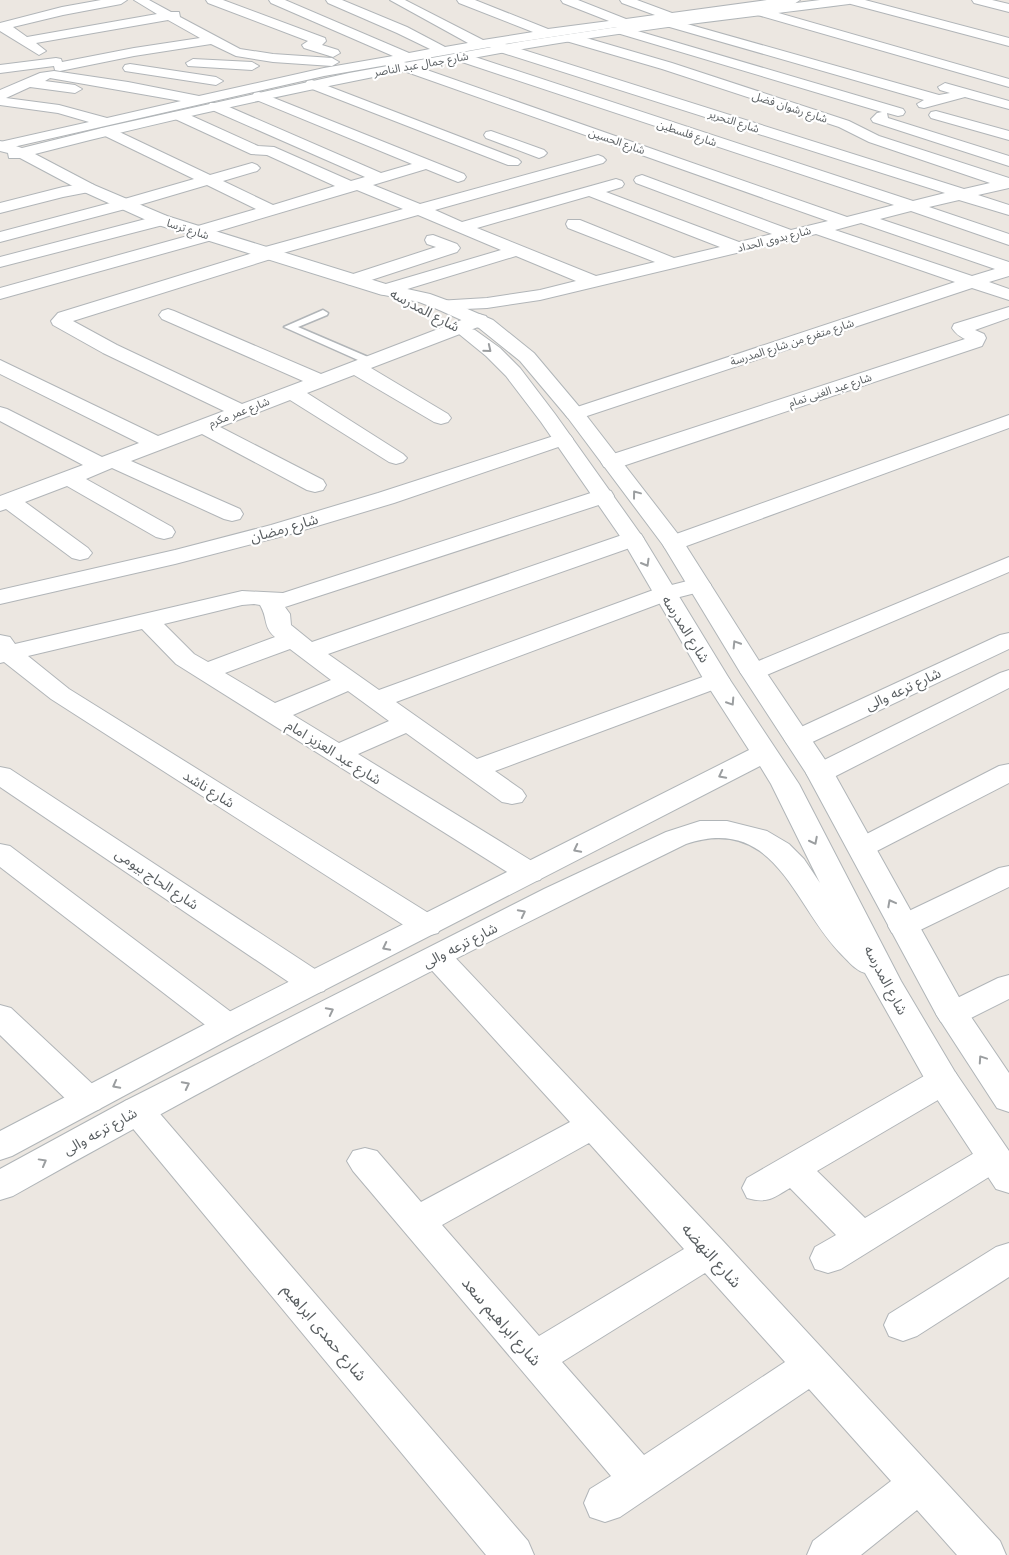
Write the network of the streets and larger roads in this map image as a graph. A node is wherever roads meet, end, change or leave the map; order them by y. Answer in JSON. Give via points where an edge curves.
{"nodes":[{"id":1,"x":121,"y":0,"type":"edge"},
{"id":2,"x":140,"y":0,"type":"edge"},
{"id":3,"x":212,"y":0,"type":"edge"},
{"id":4,"x":275,"y":0,"type":"edge"},
{"id":5,"x":332,"y":0,"type":"edge"},
{"id":6,"x":396,"y":0,"type":"edge"},
{"id":7,"x":427,"y":0,"type":"edge"},
{"id":8,"x":463,"y":0,"type":"edge"},
{"id":9,"x":566,"y":0,"type":"edge"},
{"id":10,"x":626,"y":0,"type":"edge"},
{"id":11,"x":656,"y":0,"type":"edge"},
{"id":12,"x":743,"y":0,"type":"edge"},
{"id":13,"x":850,"y":0,"type":"edge"},
{"id":14,"x":978,"y":0,"type":"edge"},
{"id":15,"x":103,"y":1,"type":"edge"},
{"id":16,"x":35,"y":3,"type":"dead end"},
{"id":17,"x":798,"y":3,"type":"edge"},
{"id":18,"x":757,"y":8,"type":"junction"},
{"id":19,"x":1009,"y":8,"type":"edge"},
{"id":20,"x":416,"y":10,"type":"junction"},
{"id":21,"x":62,"y":11,"type":"junction"},
{"id":22,"x":192,"y":11,"type":"dead end"},
{"id":23,"x":694,"y":13,"type":"junction"},
{"id":24,"x":168,"y":16,"type":"junction"},
{"id":25,"x":840,"y":16,"type":"dead end"},
{"id":26,"x":712,"y":17,"type":"junction"},
{"id":27,"x":670,"y":20,"type":"junction"},
{"id":28,"x":211,"y":22,"type":"dead end"},
{"id":29,"x":3,"y":25,"type":"edge"},
{"id":30,"x":623,"y":26,"type":"junction"},
{"id":31,"x":189,"y":27,"type":"junction"},
{"id":32,"x":749,"y":28,"type":"dead end"},
{"id":33,"x":172,"y":32,"type":"dead end"},
{"id":34,"x":233,"y":33,"type":"dead end"},
{"id":35,"x":547,"y":33,"type":"junction"},
{"id":36,"x":570,"y":38,"type":"junction"},
{"id":37,"x":210,"y":39,"type":"junction"},
{"id":38,"x":25,"y":41,"type":"junction"},
{"id":39,"x":258,"y":42,"type":"dead end"},
{"id":40,"x":1009,"y":42,"type":"edge"},
{"id":41,"x":9,"y":45,"type":"dead end"},
{"id":42,"x":525,"y":45,"type":"junction"},
{"id":43,"x":225,"y":47,"type":"junction"},
{"id":44,"x":482,"y":48,"type":"junction"},
{"id":45,"x":441,"y":50,"type":"junction"},
{"id":46,"x":273,"y":58,"type":"junction"},
{"id":47,"x":173,"y":59,"type":"dead end"},
{"id":48,"x":388,"y":60,"type":"joint"},
{"id":49,"x":407,"y":62,"type":"junction"},
{"id":50,"x":57,"y":63,"type":"junction"},
{"id":51,"x":194,"y":63,"type":"dead end"},
{"id":52,"x":368,"y":64,"type":"junction"},
{"id":53,"x":116,"y":66,"type":"dead end"},
{"id":54,"x":0,"y":69,"type":"edge"},
{"id":55,"x":324,"y":72,"type":"junction"},
{"id":56,"x":345,"y":77,"type":"junction"},
{"id":57,"x":921,"y":81,"type":"dead end"},
{"id":58,"x":29,"y":83,"type":"junction"},
{"id":59,"x":1009,"y":83,"type":"edge"},
{"id":60,"x":291,"y":84,"type":"junction"},
{"id":61,"x":312,"y":84,"type":"junction"},
{"id":62,"x":369,"y":88,"type":"dead end"},
{"id":63,"x":243,"y":91,"type":"junction"},
{"id":64,"x":964,"y":93,"type":"junction"},
{"id":65,"x":572,"y":94,"type":"junction"},
{"id":66,"x":0,"y":95,"type":"edge"},
{"id":67,"x":259,"y":96,"type":"junction"},
{"id":68,"x":200,"y":100,"type":"junction"},
{"id":69,"x":940,"y":100,"type":"junction"},
{"id":70,"x":0,"y":101,"type":"edge"},
{"id":71,"x":1009,"y":105,"type":"edge"},
{"id":72,"x":215,"y":106,"type":"junction"},
{"id":73,"x":520,"y":107,"type":"junction"},
{"id":74,"x":991,"y":110,"type":"dead end"},
{"id":75,"x":172,"y":112,"type":"junction"},
{"id":76,"x":898,"y":112,"type":"junction"},
{"id":77,"x":936,"y":115,"type":"dead end"},
{"id":78,"x":1009,"y":115,"type":"edge"},
{"id":79,"x":106,"y":127,"type":"junction"},
{"id":80,"x":476,"y":129,"type":"dead end"},
{"id":81,"x":812,"y":132,"type":"dead end"},
{"id":82,"x":1009,"y":136,"type":"edge"},
{"id":83,"x":713,"y":142,"type":"junction"},
{"id":84,"x":1,"y":150,"type":"edge"},
{"id":85,"x":22,"y":153,"type":"junction"},
{"id":86,"x":539,"y":153,"type":"dead end"},
{"id":87,"x":659,"y":156,"type":"junction"},
{"id":88,"x":598,"y":160,"type":"dead end"},
{"id":89,"x":1009,"y":161,"type":"edge"},
{"id":90,"x":512,"y":162,"type":"dead end"},
{"id":91,"x":427,"y":164,"type":"junction"},
{"id":92,"x":252,"y":168,"type":"dead end"},
{"id":93,"x":458,"y":177,"type":"dead end"},
{"id":94,"x":380,"y":178,"type":"junction"},
{"id":95,"x":208,"y":180,"type":"junction"},
{"id":96,"x":642,"y":180,"type":"dead end"},
{"id":97,"x":616,"y":184,"type":"dead end"},
{"id":98,"x":1008,"y":184,"type":"edge"},
{"id":99,"x":354,"y":186,"type":"junction"},
{"id":100,"x":88,"y":188,"type":"junction"},
{"id":101,"x":590,"y":191,"type":"junction"},
{"id":102,"x":962,"y":194,"type":"junction"},
{"id":103,"x":122,"y":204,"type":"junction"},
{"id":104,"x":912,"y":206,"type":"junction"},
{"id":105,"x":0,"y":208,"type":"edge"},
{"id":106,"x":272,"y":210,"type":"junction"},
{"id":107,"x":419,"y":210,"type":"junction"},
{"id":108,"x":1009,"y":210,"type":"edge"},
{"id":109,"x":161,"y":220,"type":"junction"},
{"id":110,"x":854,"y":220,"type":"junction"},
{"id":111,"x":574,"y":224,"type":"dead end"},
{"id":112,"x":462,"y":227,"type":"junction"},
{"id":113,"x":816,"y":229,"type":"junction"},
{"id":114,"x":514,"y":230,"type":"dead end"},
{"id":115,"x":202,"y":234,"type":"junction"},
{"id":116,"x":789,"y":235,"type":"junction"},
{"id":117,"x":0,"y":237,"type":"edge"},
{"id":118,"x":487,"y":238,"type":"junction"},
{"id":119,"x":433,"y":240,"type":"dead end"},
{"id":120,"x":1009,"y":240,"type":"edge"},
{"id":121,"x":738,"y":248,"type":"junction"},
{"id":122,"x":517,"y":250,"type":"junction"},
{"id":123,"x":266,"y":253,"type":"junction"},
{"id":124,"x":0,"y":262,"type":"edge"},
{"id":125,"x":672,"y":263,"type":"junction"},
{"id":126,"x":1009,"y":269,"type":"edge"},
{"id":127,"x":352,"y":280,"type":"junction"},
{"id":128,"x":594,"y":282,"type":"junction"},
{"id":129,"x":972,"y":282,"type":"junction"},
{"id":130,"x":385,"y":290,"type":"junction"},
{"id":131,"x":540,"y":295,"type":"junction"},
{"id":132,"x":443,"y":304,"type":"junction"},
{"id":133,"x":1,"y":305,"type":"edge"},
{"id":134,"x":1009,"y":308,"type":"edge"},
{"id":135,"x":168,"y":315,"type":"dead end"},
{"id":136,"x":475,"y":324,"type":"junction"},
{"id":137,"x":363,"y":365,"type":"junction"},
{"id":138,"x":0,"y":366,"type":"edge"},
{"id":139,"x":321,"y":381,"type":"junction"},
{"id":140,"x":290,"y":392,"type":"junction"},
{"id":141,"x":241,"y":412,"type":"junction"},
{"id":142,"x":0,"y":413,"type":"edge"},
{"id":143,"x":575,"y":414,"type":"junction"},
{"id":144,"x":441,"y":418,"type":"dead end"},
{"id":145,"x":1009,"y":421,"type":"edge"},
{"id":146,"x":203,"y":426,"type":"junction"},
{"id":147,"x":563,"y":439,"type":"junction"},
{"id":148,"x":157,"y":444,"type":"junction"},
{"id":149,"x":396,"y":458,"type":"dead end"},
{"id":150,"x":612,"y":462,"type":"junction"},
{"id":151,"x":107,"y":463,"type":"junction"},
{"id":152,"x":69,"y":478,"type":"junction"},
{"id":153,"x":314,"y":485,"type":"dead end"},
{"id":154,"x":603,"y":496,"type":"junction"},
{"id":155,"x":7,"y":497,"type":"edge"},
{"id":156,"x":232,"y":514,"type":"dead end"},
{"id":157,"x":164,"y":532,"type":"dead end"},
{"id":158,"x":633,"y":539,"type":"junction"},
{"id":159,"x":673,"y":543,"type":"junction"},
{"id":160,"x":80,"y":553,"type":"dead end"},
{"id":161,"x":1009,"y":564,"type":"edge"},
{"id":162,"x":698,"y":585,"type":"junction"},
{"id":163,"x":664,"y":594,"type":"junction"},
{"id":164,"x":0,"y":597,"type":"edge"},
{"id":165,"x":267,"y":598,"type":"junction"},
{"id":166,"x":147,"y":620,"type":"junction"},
{"id":167,"x":1009,"y":640,"type":"edge"},
{"id":168,"x":301,"y":646,"type":"junction"},
{"id":169,"x":3,"y":649,"type":"edge"},
{"id":170,"x":205,"y":672,"type":"junction"},
{"id":171,"x":753,"y":672,"type":"junction"},
{"id":172,"x":1009,"y":678,"type":"edge"},
{"id":173,"x":717,"y":680,"type":"junction"},
{"id":174,"x":350,"y":681,"type":"junction"},
{"id":175,"x":376,"y":700,"type":"junction"},
{"id":176,"x":272,"y":714,"type":"junction"},
{"id":177,"x":408,"y":723,"type":"junction"},
{"id":178,"x":797,"y":739,"type":"junction"},
{"id":179,"x":765,"y":753,"type":"junction"},
{"id":180,"x":336,"y":754,"type":"junction"},
{"id":181,"x":474,"y":769,"type":"junction"},
{"id":182,"x":1009,"y":772,"type":"edge"},
{"id":183,"x":820,"y":773,"type":"junction"},
{"id":184,"x":0,"y":775,"type":"edge"},
{"id":185,"x":512,"y":796,"type":"dead end"},
{"id":186,"x":862,"y":848,"type":"junction"},
{"id":187,"x":0,"y":853,"type":"edge"},
{"id":188,"x":530,"y":873,"type":"junction"},
{"id":189,"x":1009,"y":875,"type":"edge"},
{"id":190,"x":904,"y":926,"type":"junction"},
{"id":191,"x":432,"y":942,"type":"junction"},
{"id":192,"x":885,"y":981,"type":"junction"},
{"id":193,"x":313,"y":983,"type":"junction"},
{"id":194,"x":1009,"y":986,"type":"edge"},
{"id":195,"x":952,"y":1014,"type":"junction"},
{"id":196,"x":0,"y":1016,"type":"edge"},
{"id":197,"x":228,"y":1026,"type":"junction"},
{"id":198,"x":942,"y":1082,"type":"junction"},
{"id":199,"x":1009,"y":1099,"type":"edge"},
{"id":200,"x":88,"y":1100,"type":"junction"},
{"id":201,"x":137,"y":1110,"type":"junction"},
{"id":202,"x":593,"y":1125,"type":"junction"},
{"id":203,"x":0,"y":1147,"type":"edge"},
{"id":204,"x":365,"y":1161,"type":"dead end"},
{"id":205,"x":792,"y":1169,"type":"junction"},
{"id":206,"x":1001,"y":1169,"type":"edge"},
{"id":207,"x":0,"y":1186,"type":"edge"},
{"id":208,"x":760,"y":1188,"type":"dead end"},
{"id":209,"x":416,"y":1221,"type":"junction"},
{"id":210,"x":861,"y":1237,"type":"junction"},
{"id":211,"x":710,"y":1252,"type":"junction"},
{"id":212,"x":828,"y":1258,"type":"dead end"},
{"id":213,"x":1009,"y":1258,"type":"edge"},
{"id":214,"x":903,"y":1325,"type":"dead end"},
{"id":215,"x":535,"y":1358,"type":"junction"},
{"id":216,"x":812,"y":1365,"type":"junction"},
{"id":217,"x":640,"y":1480,"type":"junction"},
{"id":218,"x":920,"y":1483,"type":"junction"},
{"id":219,"x":605,"y":1503,"type":"dead end"},
{"id":220,"x":513,"y":1555,"type":"edge"},
{"id":221,"x":828,"y":1555,"type":"edge"},
{"id":222,"x":986,"y":1555,"type":"edge"}],
"edges":[{"from":1,"to":15,"type":"street"},
{"from":2,"to":24,"type":"street"},
{"from":3,"to":52,"type":"street","via":[[320,41],[309,45]]},
{"from":4,"to":49,"type":"street"},
{"from":5,"to":45,"type":"street"},
{"from":6,"to":20,"type":"street"},
{"from":7,"to":20,"type":"street"},
{"from":8,"to":35,"type":"street"},
{"from":9,"to":30,"type":"street"},
{"from":10,"to":27,"type":"street"},
{"from":11,"to":23,"type":"street"},
{"from":12,"to":18,"type":"street"},
{"from":13,"to":17,"type":"street","name":"شارع جمال عبد الناصر"},
{"from":13,"to":40,"type":"street"},
{"from":14,"to":19,"type":"street"},
{"from":15,"to":21,"type":"street"},
{"from":16,"to":21,"type":"street"},
{"from":17,"to":18,"type":"street","name":"شارع جمال عبد الناصر"},
{"from":17,"to":18,"type":"street","name":"شارع جمال عبد الناصر","via":[[773,10]]},
{"from":17,"to":25,"type":"street"},
{"from":18,"to":23,"type":"street","name":"شارع جمال عبد الناصر"},
{"from":18,"to":26,"type":"street","name":"شارع جمال عبد الناصر"},
{"from":18,"to":59,"type":"street"},
{"from":20,"to":44,"type":"street"},
{"from":21,"to":29,"type":"street"},
{"from":22,"to":24,"type":"street"},
{"from":23,"to":27,"type":"street","name":"شارع جمال عبد الناصر"},
{"from":24,"to":31,"type":"street"},
{"from":24,"to":38,"type":"street"},
{"from":26,"to":27,"type":"street","name":"شارع جمال عبد الناصر"},
{"from":26,"to":32,"type":"street"},
{"from":27,"to":30,"type":"street","name":"شارع جمال عبد الناصر"},
{"from":27,"to":69,"type":"street"},
{"from":28,"to":31,"type":"street"},
{"from":29,"to":38,"type":"street"},
{"from":30,"to":35,"type":"street","name":"شارع جمال عبد الناصر"},
{"from":30,"to":36,"type":"street","name":"شارع جمال عبد الناصر"},
{"from":30,"to":76,"type":"street"},
{"from":31,"to":33,"type":"street"},
{"from":31,"to":37,"type":"street"},
{"from":34,"to":37,"type":"street"},
{"from":35,"to":44,"type":"street","name":"شارع جمال عبد الناصر"},
{"from":36,"to":42,"type":"street","name":"شارع جمال عبد الناصر"},
{"from":36,"to":98,"type":"street","name":"شارع رشوان فضل","via":[[844,124],[874,139]]},
{"from":37,"to":43,"type":"street"},
{"from":37,"to":50,"type":"street"},
{"from":38,"to":41,"type":"street"},
{"from":38,"to":50,"type":"street"},
{"from":39,"to":43,"type":"street"},
{"from":42,"to":44,"type":"street","name":"شارع جمال عبد الناصر"},
{"from":42,"to":81,"type":"street"},
{"from":43,"to":46,"type":"street"},
{"from":44,"to":45,"type":"street","name":"شارع جمال عبد الناصر"},
{"from":44,"to":49,"type":"street","name":"شارع جمال عبد الناصر"},
{"from":44,"to":65,"type":"street","name":"شارع فلسطين"},
{"from":44,"to":102,"type":"street","name":"شارع التحرير"},
{"from":45,"to":49,"type":"street","name":"شارع جمال عبد الناصر"},
{"from":46,"to":47,"type":"street"},
{"from":46,"to":52,"type":"street"},
{"from":48,"to":49,"type":"street","name":"شارع الحسين"},
{"from":48,"to":52,"type":"street","name":"شارع جمال عبد الناصر"},
{"from":49,"to":56,"type":"street","name":"شارع جمال عبد الناصر"},
{"from":49,"to":73,"type":"street","name":"شارع الحسين"},
{"from":50,"to":54,"type":"street"},
{"from":50,"to":58,"type":"street"},
{"from":50,"to":68,"type":"street","via":[[128,86]]},
{"from":51,"to":55,"type":"street"},
{"from":52,"to":55,"type":"street","name":"شارع جمال عبد الناصر"},
{"from":53,"to":63,"type":"street","via":[[208,80]]},
{"from":55,"to":56,"type":"street"},
{"from":55,"to":60,"type":"street","name":"شارع جمال عبد الناصر"},
{"from":56,"to":61,"type":"street","name":"شارع جمال عبد الناصر"},
{"from":56,"to":62,"type":"street"},
{"from":57,"to":64,"type":"street"},
{"from":58,"to":66,"type":"street"},
{"from":58,"to":75,"type":"street","via":[[102,94]]},
{"from":60,"to":61,"type":"street","name":"شارع جمال عبد الناصر"},
{"from":60,"to":63,"type":"street","name":"شارع جمال عبد الناصر"},
{"from":60,"to":67,"type":"street","name":"شارع جمال عبد الناصر"},
{"from":61,"to":90,"type":"street"},
{"from":63,"to":68,"type":"street","name":"شارع جمال عبد الناصر"},
{"from":64,"to":69,"type":"street"},
{"from":64,"to":71,"type":"street"},
{"from":65,"to":73,"type":"street"},
{"from":65,"to":83,"type":"street","name":"شارع فلسطين"},
{"from":67,"to":72,"type":"street","name":"شارع جمال عبد الناصر"},
{"from":67,"to":91,"type":"street"},
{"from":68,"to":75,"type":"street","name":"شارع جمال عبد الناصر"},
{"from":69,"to":76,"type":"street"},
{"from":70,"to":79,"type":"street","via":[[59,110]]},
{"from":72,"to":75,"type":"street","name":"شارع جمال عبد الناصر"},
{"from":72,"to":94,"type":"street"},
{"from":73,"to":87,"type":"street","name":"شارع الحسين"},
{"from":74,"to":78,"type":"street"},
{"from":75,"to":79,"type":"street","name":"شارع جمال عبد الناصر"},
{"from":75,"to":99,"type":"street","via":[[256,151],[269,150]]},
{"from":76,"to":89,"type":"street","via":[[878,119]]},
{"from":77,"to":82,"type":"street"},
{"from":79,"to":84,"type":"street","name":"شارع جمال عبد الناصر"},
{"from":79,"to":85,"type":"street","name":"شارع جمال عبد الناصر"},
{"from":79,"to":95,"type":"street"},
{"from":80,"to":86,"type":"street"},
{"from":83,"to":87,"type":"street"},
{"from":83,"to":104,"type":"street","name":"شارع فلسطين"},
{"from":84,"to":85,"type":"street","name":"شارع جمال عبد الناصر"},
{"from":85,"to":100,"type":"street","name":"شارع ترسا"},
{"from":87,"to":110,"type":"street","name":"شارع الحسين"},
{"from":88,"to":107,"type":"street"},
{"from":91,"to":93,"type":"street"},
{"from":91,"to":94,"type":"street"},
{"from":92,"to":95,"type":"street"},
{"from":94,"to":99,"type":"street"},
{"from":95,"to":103,"type":"street"},
{"from":95,"to":106,"type":"street"},
{"from":96,"to":116,"type":"street"},
{"from":97,"to":101,"type":"street"},
{"from":98,"to":102,"type":"street","name":"شارع بدوى الحداد"},
{"from":99,"to":106,"type":"street"},
{"from":99,"to":107,"type":"street"},
{"from":100,"to":103,"type":"street","name":"شارع ترسا"},
{"from":100,"to":105,"type":"street"},
{"from":101,"to":112,"type":"street"},
{"from":101,"to":121,"type":"street"},
{"from":102,"to":104,"type":"street","name":"شارع بدوى الحداد"},
{"from":102,"to":108,"type":"street","name":"شارع التحرير"},
{"from":103,"to":109,"type":"street","name":"شارع ترسا"},
{"from":103,"to":117,"type":"street"},
{"from":104,"to":110,"type":"street","name":"شارع بدوى الحداد"},
{"from":104,"to":120,"type":"street","name":"شارع فلسطين"},
{"from":106,"to":115,"type":"street"},
{"from":107,"to":112,"type":"street"},
{"from":107,"to":123,"type":"street"},
{"from":109,"to":115,"type":"street","name":"شارع ترسا"},
{"from":109,"to":124,"type":"street"},
{"from":110,"to":113,"type":"street","name":"شارع بدوى الحداد"},
{"from":110,"to":126,"type":"street","name":"شارع الحسين"},
{"from":111,"to":125,"type":"street"},
{"from":112,"to":118,"type":"street"},
{"from":113,"to":116,"type":"street","name":"شارع بدوى الحداد"},
{"from":113,"to":129,"type":"street"},
{"from":114,"to":118,"type":"street"},
{"from":115,"to":123,"type":"street","name":"شارع ترسا"},
{"from":115,"to":133,"type":"street"},
{"from":116,"to":121,"type":"street","name":"شارع بدوى الحداد"},
{"from":118,"to":122,"type":"street"},
{"from":119,"to":127,"type":"street","via":[[451,248]]},
{"from":121,"to":125,"type":"street","name":"شارع بدوى الحداد"},
{"from":122,"to":128,"type":"street"},
{"from":122,"to":130,"type":"street"},
{"from":123,"to":127,"type":"street","name":"شارع ترسا"},
{"from":123,"to":141,"type":"street","via":[[61,320],[61,323],[110,350]]},
{"from":125,"to":128,"type":"street","name":"شارع بدوى الحداد"},
{"from":126,"to":129,"type":"street","name":"شارع متفرع من شارع المدرسة"},
{"from":127,"to":130,"type":"street","name":"شارع ترسا"},
{"from":128,"to":131,"type":"street","name":"شارع بدوى الحداد"},
{"from":129,"to":134,"type":"street"},
{"from":129,"to":143,"type":"street","name":"شارع متفرع من شارع المدرسة"},
{"from":130,"to":132,"type":"street","name":"شارع المدرسه"},
{"from":130,"to":136,"type":"street","name":"شارع المدرسه"},
{"from":131,"to":132,"type":"street","name":"شارع بدوى الحداد","via":[[487,303]]},
{"from":131,"to":136,"type":"street","name":"شارع بدوى الحداد"},
{"from":132,"to":136,"type":"street","name":"شارع المدرسه"},
{"from":134,"to":150,"type":"street","name":"شارع عبد الغنى تمام","via":[[961,328],[978,338],[975,342]]},
{"from":135,"to":139,"type":"street"},
{"from":136,"to":137,"type":"street","name":"شارع عمر مكرم"},
{"from":136,"to":143,"type":"street","name":"شارع المدرسه","via":[[527,357]]},
{"from":136,"to":147,"type":"street","name":"شارع المدرسه","one_way":true,"via":[[479,341],[504,362]]},
{"from":137,"to":139,"type":"street","name":"شارع عمر مكرم"},
{"from":137,"to":144,"type":"street"},
{"from":138,"to":148,"type":"street"},
{"from":139,"to":140,"type":"street","name":"شارع عمر مكرم"},
{"from":140,"to":141,"type":"street","name":"شارع عمر مكرم"},
{"from":140,"to":149,"type":"street"},
{"from":141,"to":146,"type":"street","name":"شارع عمر مكرم"},
{"from":142,"to":151,"type":"street"},
{"from":143,"to":150,"type":"street","name":"شارع المدرسه"},
{"from":145,"to":159,"type":"street"},
{"from":146,"to":148,"type":"street","name":"شارع عمر مكرم"},
{"from":146,"to":153,"type":"street"},
{"from":147,"to":154,"type":"street","name":"شارع المدرسه"},
{"from":147,"to":164,"type":"street","name":"شارع رمضان","via":[[272,532],[160,562]]},
{"from":148,"to":151,"type":"street","name":"شارع عمر مكرم"},
{"from":159,"to":150,"type":"street","name":"شارع المدرسه","one_way":true},
{"from":151,"to":152,"type":"street","name":"شارع عمر مكرم"},
{"from":151,"to":156,"type":"street"},
{"from":152,"to":155,"type":"street","name":"شارع عمر مكرم"},
{"from":152,"to":157,"type":"street"},
{"from":154,"to":158,"type":"street","name":"شارع المدرسه"},
{"from":154,"to":165,"type":"street","via":[[285,600]]},
{"from":155,"to":160,"type":"street"},
{"from":158,"to":163,"type":"street","name":"شارع المدرسه","one_way":true},
{"from":158,"to":168,"type":"street"},
{"from":159,"to":162,"type":"street","name":"شارع المدرسه"},
{"from":161,"to":171,"type":"street"},
{"from":162,"to":163,"type":"street"},
{"from":171,"to":162,"type":"street","name":"شارع المدرسه","one_way":true},
{"from":163,"to":173,"type":"street","name":"شارع المدرسه"},
{"from":163,"to":175,"type":"street"},
{"from":165,"to":166,"type":"street","via":[[242,598]]},
{"from":165,"to":168,"type":"street","via":[[278,614],[280,628]]},
{"from":166,"to":169,"type":"street"},
{"from":166,"to":170,"type":"street","name":"شارع عبد العزيز امام","via":[[185,659]]},
{"from":167,"to":178,"type":"street","name":"شارع ترعه والى"},
{"from":168,"to":170,"type":"street"},
{"from":168,"to":174,"type":"street"},
{"from":169,"to":191,"type":"street","name":"شارع ناشد","via":[[60,694]]},
{"from":170,"to":176,"type":"street","name":"شارع عبد العزيز امام"},
{"from":171,"to":178,"type":"street","name":"شارع المدرسه"},
{"from":172,"to":183,"type":"street"},
{"from":173,"to":179,"type":"street","name":"شارع المدرسه","one_way":true},
{"from":173,"to":181,"type":"street"},
{"from":174,"to":175,"type":"street"},
{"from":174,"to":176,"type":"street"},
{"from":175,"to":177,"type":"street"},
{"from":176,"to":180,"type":"street","name":"شارع عبد العزيز امام"},
{"from":177,"to":180,"type":"street"},
{"from":177,"to":181,"type":"street"},
{"from":178,"to":183,"type":"street","name":"شارع المدرسه"},
{"from":179,"to":188,"type":"street","name":"شارع ترعه والى","one_way":true},
{"from":179,"to":192,"type":"street","name":"شارع المدرسه","one_way":true,"via":[[785,784]]},
{"from":180,"to":188,"type":"street","name":"شارع عبد العزيز امام"},
{"from":181,"to":185,"type":"street"},
{"from":182,"to":186,"type":"street"},
{"from":183,"to":186,"type":"street","name":"شارع المدرسه"},
{"from":184,"to":193,"type":"street","name":"شارع الحاج بيومى"},
{"from":190,"to":186,"type":"street","name":"شارع المدرسه","one_way":true},
{"from":187,"to":197,"type":"street"},
{"from":188,"to":191,"type":"street","name":"شارع ترعه والى"},
{"from":189,"to":190,"type":"street"},
{"from":190,"to":195,"type":"street","name":"شارع المدرسه"},
{"from":191,"to":192,"type":"street","name":"شارع ترعه والى","one_way":true,"via":[[555,896],[676,838],[700,830],[727,830],[756,837],[779,850],[794,866],[841,936]]},
{"from":191,"to":193,"type":"street","name":"شارع ترعه والى","one_way":true},
{"from":201,"to":191,"type":"street","name":"شارع ترعه والى","one_way":true},
{"from":191,"to":202,"type":"street","name":"شارع النهضه"},
{"from":192,"to":198,"type":"street","name":"شارع المدرسه"},
{"from":193,"to":197,"type":"street","name":"شارع ترعه والى"},
{"from":194,"to":195,"type":"street"},
{"from":199,"to":195,"type":"street","name":"شارع المدرسه","one_way":true},
{"from":196,"to":200,"type":"street"},
{"from":197,"to":200,"type":"street","name":"شارع ترعه والى","one_way":true},
{"from":198,"to":205,"type":"street"},
{"from":198,"to":206,"type":"street","name":"شارع المدرسه"},
{"from":200,"to":203,"type":"street","name":"شارع ترعه والى"},
{"from":207,"to":201,"type":"street","name":"شارع ترعه والى","one_way":true},
{"from":201,"to":220,"type":"street","name":"شارع حمدى ابراهيم"},
{"from":202,"to":209,"type":"street"},
{"from":202,"to":211,"type":"street","name":"شارع النهضه"},
{"from":204,"to":209,"type":"street","name":"شارع ابراهيم سعد"},
{"from":205,"to":208,"type":"street"},
{"from":205,"to":210,"type":"street"},
{"from":206,"to":210,"type":"street"},
{"from":209,"to":215,"type":"street","name":"شارع ابراهيم سعد"},
{"from":210,"to":212,"type":"street"},
{"from":211,"to":215,"type":"street"},
{"from":211,"to":216,"type":"street","name":"شارع النهضه"},
{"from":213,"to":214,"type":"street"},
{"from":215,"to":217,"type":"street","name":"شارع ابراهيم سعد"},
{"from":216,"to":217,"type":"street"},
{"from":216,"to":218,"type":"street","name":"شارع النهضه"},
{"from":217,"to":219,"type":"street"},
{"from":218,"to":221,"type":"street"},
{"from":218,"to":222,"type":"street","name":"شارع النهضه"}]}
